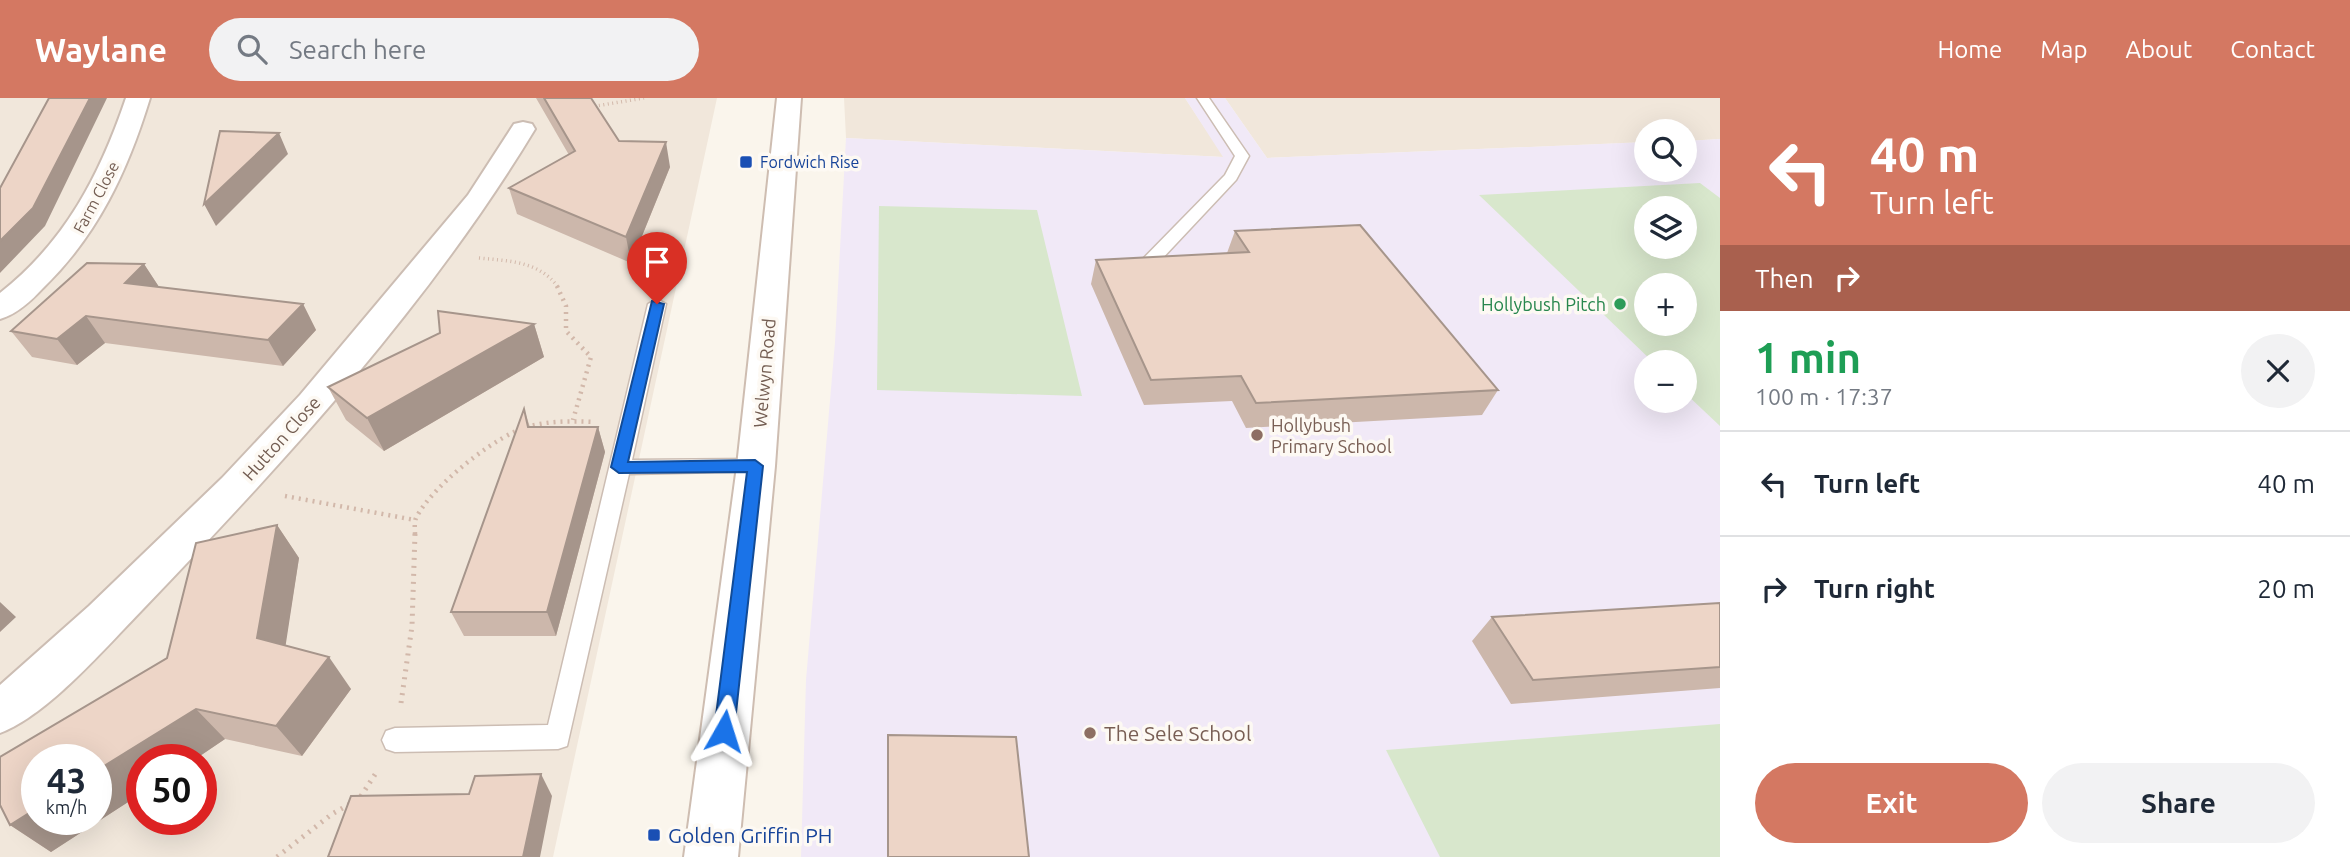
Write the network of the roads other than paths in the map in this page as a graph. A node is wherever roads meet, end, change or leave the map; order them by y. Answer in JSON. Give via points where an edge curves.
{"nodes":[{"id":1,"x":138,"y":98,"type":"edge"},
{"id":2,"x":789,"y":98,"type":"edge"},
{"id":3,"x":1202,"y":98,"type":"edge"},
{"id":4,"x":523,"y":129,"type":"road end"},
{"id":5,"x":1138,"y":274,"type":"edge"},
{"id":6,"x":657,"y":304,"type":"dead end"},
{"id":7,"x":0,"y":309,"type":"edge"},
{"id":8,"x":755,"y":466,"type":"junction"},
{"id":9,"x":619,"y":467,"type":"junction"},
{"id":10,"x":0,"y":712,"type":"edge"},
{"id":11,"x":394,"y":740,"type":"road end"},
{"id":12,"x":710,"y":857,"type":"edge"}],
"edges":[{"from":1,"to":7,"type":"street","name":"Farm Close","via":[[126,141],[85,225],[57,260]]},
{"from":2,"to":8,"type":"street","name":"Welwyn Road"},
{"from":3,"to":5,"type":"lane","via":[[1242,156],[1231,177]]},
{"from":4,"to":10,"type":"street","name":"Hutton Close","via":[[479,199],[313,403],[105,619]]},
{"from":6,"to":9,"type":"lane"},
{"from":8,"to":9,"type":"lane"},
{"from":8,"to":12,"type":"street","name":"Welwyn Road"},
{"from":9,"to":11,"type":"lane","via":[[558,737]]}]}
